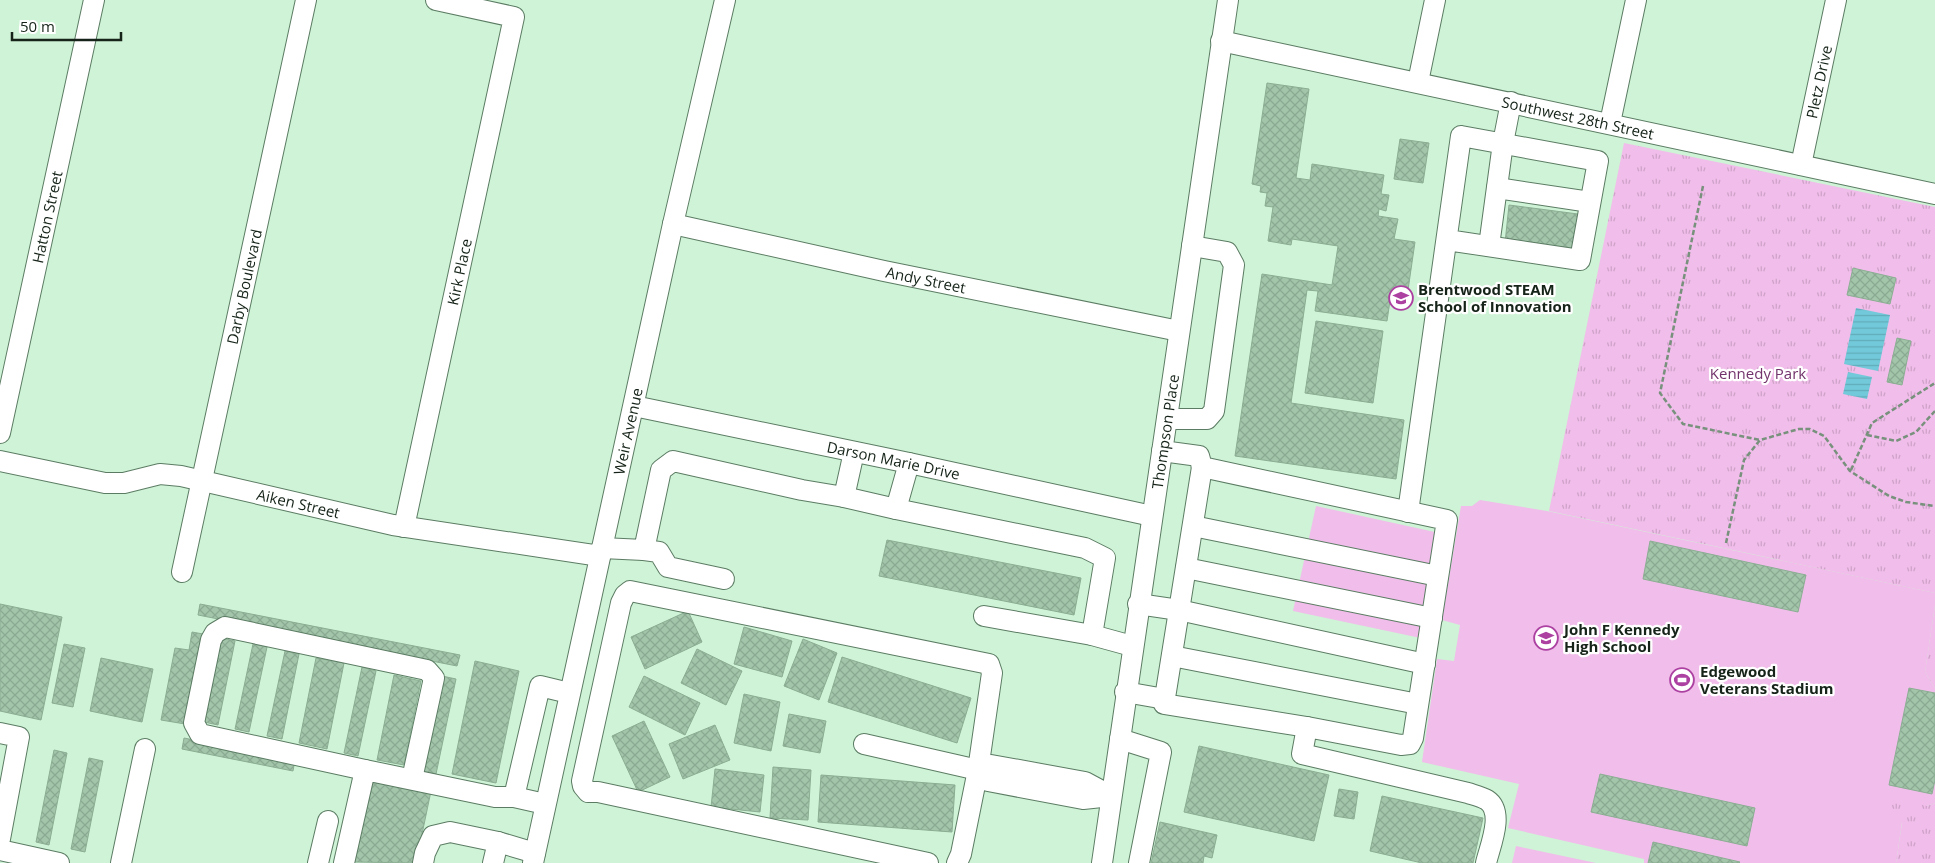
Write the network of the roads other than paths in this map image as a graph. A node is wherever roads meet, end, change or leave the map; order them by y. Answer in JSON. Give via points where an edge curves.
{"nodes":[{"id":1,"x":94,"y":0,"type":"edge"},
{"id":2,"x":306,"y":0,"type":"edge"},
{"id":3,"x":436,"y":0,"type":"edge"},
{"id":4,"x":725,"y":0,"type":"edge"},
{"id":5,"x":1228,"y":0,"type":"edge"},
{"id":6,"x":1435,"y":0,"type":"edge"},
{"id":7,"x":1636,"y":0,"type":"edge"},
{"id":8,"x":1836,"y":0,"type":"edge"},
{"id":9,"x":1221,"y":41,"type":"junction"},
{"id":10,"x":1418,"y":82,"type":"junction"},
{"id":11,"x":1511,"y":102,"type":"junction"},
{"id":12,"x":1610,"y":124,"type":"junction"},
{"id":13,"x":1503,"y":144,"type":"junction"},
{"id":14,"x":1801,"y":165,"type":"junction"},
{"id":15,"x":1497,"y":188,"type":"junction"},
{"id":16,"x":1935,"y":194,"type":"edge"},
{"id":17,"x":1590,"y":202,"type":"junction"},
{"id":18,"x":673,"y":224,"type":"junction"},
{"id":19,"x":1447,"y":240,"type":"junction"},
{"id":20,"x":1192,"y":246,"type":"junction"},
{"id":21,"x":1489,"y":246,"type":"junction"},
{"id":22,"x":1179,"y":331,"type":"junction"},
{"id":23,"x":634,"y":406,"type":"junction"},
{"id":24,"x":1167,"y":419,"type":"junction"},
{"id":25,"x":0,"y":433,"type":"edge"},
{"id":26,"x":1162,"y":451,"type":"junction"},
{"id":27,"x":854,"y":452,"type":"junction"},
{"id":28,"x":0,"y":461,"type":"edge"},
{"id":29,"x":909,"y":463,"type":"junction"},
{"id":30,"x":1202,"y":467,"type":"junction"},
{"id":31,"x":203,"y":481,"type":"junction"},
{"id":32,"x":844,"y":497,"type":"junction"},
{"id":33,"x":896,"y":508,"type":"junction"},
{"id":34,"x":1408,"y":512,"type":"junction"},
{"id":35,"x":1152,"y":516,"type":"junction"},
{"id":36,"x":404,"y":526,"type":"junction"},
{"id":37,"x":1193,"y":526,"type":"junction"},
{"id":38,"x":644,"y":550,"type":"junction"},
{"id":39,"x":601,"y":552,"type":"junction"},
{"id":40,"x":1186,"y":568,"type":"junction"},
{"id":41,"x":182,"y":572,"type":"dead end"},
{"id":42,"x":1438,"y":576,"type":"junction"},
{"id":43,"x":724,"y":579,"type":"dead end"},
{"id":44,"x":1138,"y":604,"type":"junction"},
{"id":45,"x":1179,"y":610,"type":"junction"},
{"id":46,"x":984,"y":616,"type":"dead end"},
{"id":47,"x":1432,"y":618,"type":"junction"},
{"id":48,"x":1092,"y":635,"type":"junction"},
{"id":49,"x":1132,"y":646,"type":"junction"},
{"id":50,"x":1172,"y":656,"type":"junction"},
{"id":51,"x":1425,"y":664,"type":"junction"},
{"id":52,"x":1126,"y":692,"type":"junction"},
{"id":53,"x":569,"y":693,"type":"junction"},
{"id":54,"x":1164,"y":701,"type":"junction"},
{"id":55,"x":1418,"y":704,"type":"junction"},
{"id":56,"x":1307,"y":727,"type":"junction"},
{"id":57,"x":0,"y":733,"type":"edge"},
{"id":58,"x":1120,"y":739,"type":"junction"},
{"id":59,"x":864,"y":744,"type":"dead end"},
{"id":60,"x":145,"y":749,"type":"dead end"},
{"id":61,"x":365,"y":770,"type":"junction"},
{"id":62,"x":978,"y":770,"type":"junction"},
{"id":63,"x":412,"y":779,"type":"junction"},
{"id":64,"x":514,"y":796,"type":"junction"},
{"id":65,"x":1111,"y":796,"type":"junction"},
{"id":66,"x":545,"y":804,"type":"junction"},
{"id":67,"x":328,"y":821,"type":"dead end"},
{"id":68,"x":0,"y":839,"type":"edge"},
{"id":69,"x":498,"y":842,"type":"junction"},
{"id":70,"x":0,"y":850,"type":"edge"},
{"id":71,"x":534,"y":858,"type":"edge"},
{"id":72,"x":59,"y":863,"type":"edge"},
{"id":73,"x":120,"y":863,"type":"edge"},
{"id":74,"x":318,"y":863,"type":"edge"},
{"id":75,"x":344,"y":863,"type":"edge"},
{"id":76,"x":423,"y":863,"type":"edge"},
{"id":77,"x":493,"y":863,"type":"edge"},
{"id":78,"x":928,"y":863,"type":"edge"},
{"id":79,"x":957,"y":863,"type":"edge"},
{"id":80,"x":1102,"y":863,"type":"edge"},
{"id":81,"x":1140,"y":863,"type":"edge"},
{"id":82,"x":1486,"y":863,"type":"edge"}],
"edges":[{"from":1,"to":25,"type":"street","name":"Hatton Street"},
{"from":2,"to":31,"type":"street","name":"Darby Boulevard"},
{"from":3,"to":36,"type":"street","name":"Kirk Place","via":[[514,17]]},
{"from":4,"to":18,"type":"street","name":"Weir Avenue"},
{"from":5,"to":9,"type":"street","name":"Thompson Place"},
{"from":6,"to":10,"type":"street"},
{"from":7,"to":12,"type":"street"},
{"from":8,"to":14,"type":"street","name":"Pletz Drive"},
{"from":9,"to":10,"type":"street","name":"Southwest 28th Street"},
{"from":9,"to":20,"type":"street","name":"Thompson Place"},
{"from":10,"to":11,"type":"street","name":"Southwest 28th Street"},
{"from":11,"to":12,"type":"street","name":"Southwest 28th Street"},
{"from":11,"to":13,"type":"street"},
{"from":12,"to":14,"type":"street","name":"Southwest 28th Street"},
{"from":13,"to":15,"type":"street"},
{"from":13,"to":17,"type":"street","via":[[1598,161]]},
{"from":13,"to":19,"type":"street","via":[[1461,136]]},
{"from":14,"to":16,"type":"street","name":"Southwest 28th Street"},
{"from":15,"to":17,"type":"street"},
{"from":15,"to":21,"type":"street"},
{"from":17,"to":21,"type":"street","via":[[1580,260]]},
{"from":18,"to":22,"type":"street","name":"Andy Street"},
{"from":18,"to":23,"type":"street","name":"Weir Avenue"},
{"from":19,"to":21,"type":"street"},
{"from":19,"to":34,"type":"street"},
{"from":20,"to":22,"type":"street","name":"Thompson Place"},
{"from":20,"to":24,"type":"street","via":[[1227,252],[1234,265],[1214,410],[1207,419]]},
{"from":22,"to":24,"type":"street","name":"Thompson Place"},
{"from":23,"to":27,"type":"street","name":"Darson Marie Drive"},
{"from":23,"to":39,"type":"street","name":"Weir Avenue"},
{"from":24,"to":26,"type":"street","name":"Thompson Place"},
{"from":26,"to":30,"type":"street","via":[[1199,456]]},
{"from":26,"to":35,"type":"street","name":"Thompson Place"},
{"from":27,"to":29,"type":"street","name":"Darson Marie Drive"},
{"from":27,"to":32,"type":"street"},
{"from":28,"to":31,"type":"street","name":"Aiken Street","via":[[105,483],[124,484],[160,474]]},
{"from":29,"to":33,"type":"street"},
{"from":29,"to":35,"type":"street","name":"Darson Marie Drive"},
{"from":30,"to":34,"type":"street"},
{"from":30,"to":37,"type":"street"},
{"from":31,"to":36,"type":"street","name":"Aiken Street"},
{"from":31,"to":41,"type":"street","name":"Darby Boulevard"},
{"from":32,"to":33,"type":"street"},
{"from":32,"to":38,"type":"street","via":[[673,461],[660,470]]},
{"from":33,"to":48,"type":"street","via":[[1085,548],[1105,558]]},
{"from":34,"to":42,"type":"street","via":[[1447,520]]},
{"from":35,"to":44,"type":"street","name":"Thompson Place"},
{"from":36,"to":39,"type":"street","name":"Aiken Street"},
{"from":37,"to":40,"type":"street"},
{"from":37,"to":42,"type":"street"},
{"from":38,"to":39,"type":"street","name":"Aiken Street"},
{"from":38,"to":43,"type":"street","via":[[659,552],[668,567]]},
{"from":39,"to":53,"type":"street","name":"Weir Avenue"},
{"from":40,"to":45,"type":"street"},
{"from":40,"to":47,"type":"street"},
{"from":42,"to":47,"type":"street"},
{"from":44,"to":45,"type":"street"},
{"from":44,"to":49,"type":"street","name":"Thompson Place"},
{"from":45,"to":50,"type":"street"},
{"from":45,"to":51,"type":"street"},
{"from":46,"to":48,"type":"street"},
{"from":47,"to":51,"type":"street"},
{"from":48,"to":49,"type":"street"},
{"from":49,"to":52,"type":"street","name":"Thompson Place"},
{"from":50,"to":54,"type":"street"},
{"from":50,"to":55,"type":"street"},
{"from":51,"to":55,"type":"street"},
{"from":52,"to":54,"type":"street"},
{"from":52,"to":58,"type":"street","name":"Thompson Place"},
{"from":53,"to":64,"type":"street","via":[[540,686]]},
{"from":53,"to":66,"type":"street","name":"Weir Avenue"},
{"from":54,"to":56,"type":"street"},
{"from":55,"to":56,"type":"street","via":[[1410,744]]},
{"from":56,"to":82,"type":"street","via":[[1302,754],[1487,800],[1495,809],[1496,821]]},
{"from":57,"to":68,"type":"street","via":[[19,737]]},
{"from":58,"to":65,"type":"street","name":"Thompson Place"},
{"from":58,"to":81,"type":"street","via":[[1161,752]]},
{"from":59,"to":62,"type":"street"},
{"from":60,"to":73,"type":"street"},
{"from":61,"to":63,"type":"street"},
{"from":61,"to":63,"type":"street","via":[[200,734],[194,723],[215,633],[225,628],[427,670],[434,678]]},
{"from":61,"to":75,"type":"street"},
{"from":62,"to":65,"type":"street","via":[[991,765],[1085,782]]},
{"from":62,"to":78,"type":"street","via":[[992,672],[989,664],[630,591],[625,595],[582,781],[588,792]]},
{"from":62,"to":79,"type":"street"},
{"from":63,"to":64,"type":"street","via":[[495,797]]},
{"from":64,"to":66,"type":"street"},
{"from":65,"to":80,"type":"street","name":"Thompson Place"},
{"from":66,"to":71,"type":"street","name":"Weir Avenue"},
{"from":67,"to":74,"type":"street"},
{"from":69,"to":71,"type":"street"},
{"from":69,"to":76,"type":"street","via":[[450,832],[433,836]]},
{"from":69,"to":77,"type":"street"},
{"from":70,"to":72,"type":"street"}]}
